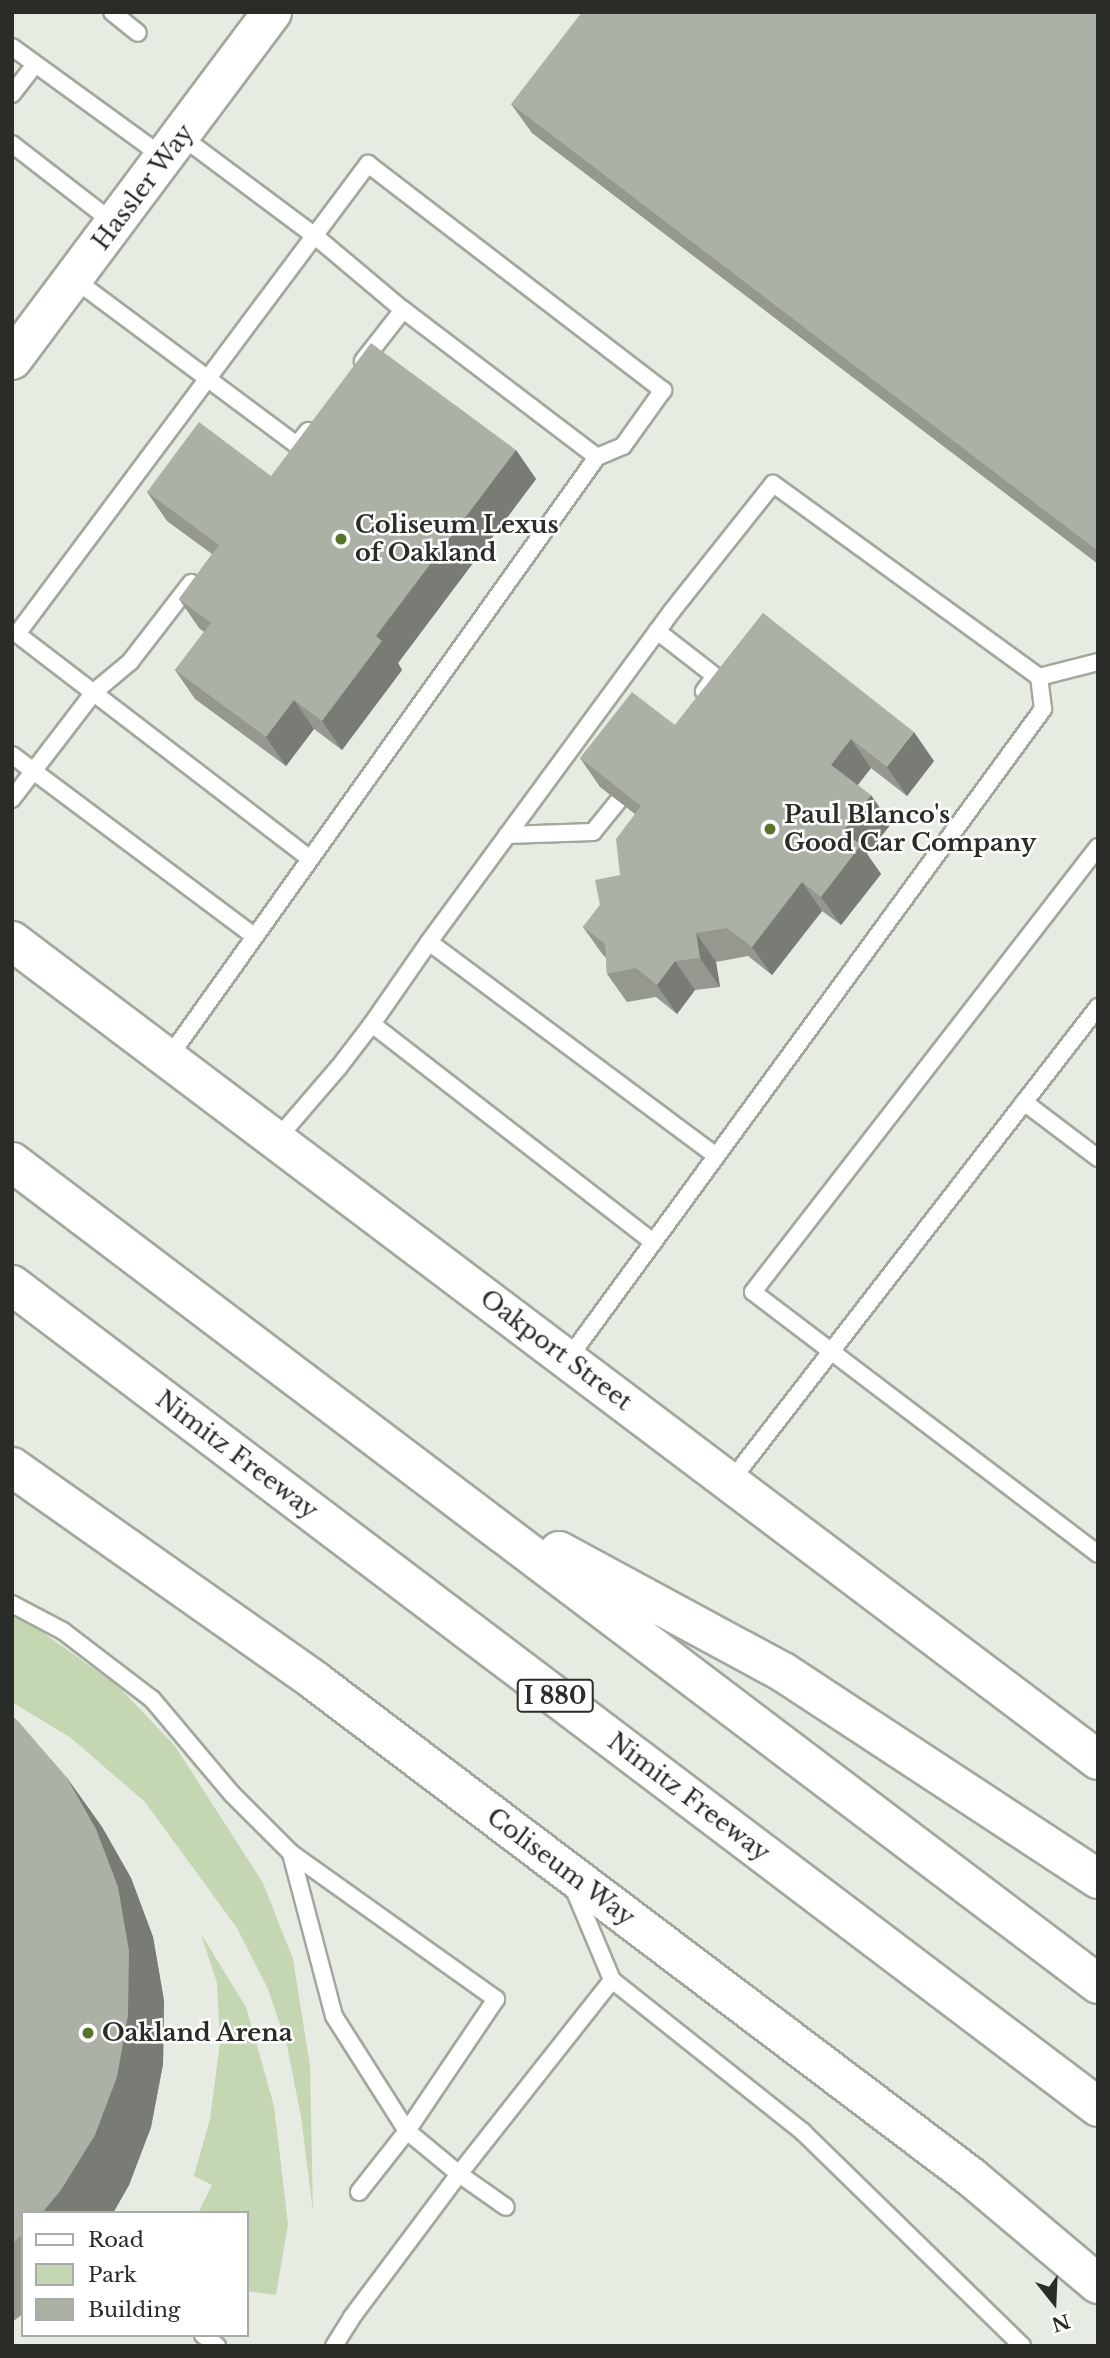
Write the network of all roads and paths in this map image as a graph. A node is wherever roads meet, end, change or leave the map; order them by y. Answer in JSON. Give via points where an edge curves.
{"nodes":[{"id":1,"x":112,"y":12,"type":"edge"},
{"id":2,"x":272,"y":12,"type":"edge"},
{"id":3,"x":138,"y":33,"type":"dead end"},
{"id":4,"x":12,"y":47,"type":"edge"},
{"id":5,"x":35,"y":65,"type":"junction"},
{"id":6,"x":12,"y":94,"type":"edge"},
{"id":7,"x":12,"y":144,"type":"edge"},
{"id":8,"x":173,"y":147,"type":"junction"},
{"id":9,"x":116,"y":224,"type":"junction"},
{"id":10,"x":315,"y":236,"type":"junction"},
{"id":11,"x":74,"y":279,"type":"junction"},
{"id":12,"x":402,"y":310,"type":"junction"},
{"id":13,"x":12,"y":360,"type":"edge"},
{"id":14,"x":354,"y":373,"type":"edge"},
{"id":15,"x":209,"y":378,"type":"junction"},
{"id":16,"x":321,"y":414,"type":"edge"},
{"id":17,"x":597,"y":457,"type":"junction"},
{"id":18,"x":198,"y":575,"type":"edge"},
{"id":19,"x":657,"y":631,"type":"junction"},
{"id":20,"x":15,"y":632,"type":"edge"},
{"id":21,"x":1098,"y":662,"type":"edge"},
{"id":22,"x":1039,"y":677,"type":"junction"},
{"id":23,"x":94,"y":692,"type":"junction"},
{"id":24,"x":693,"y":705,"type":"edge"},
{"id":25,"x":12,"y":755,"type":"edge"},
{"id":26,"x":33,"y":771,"type":"junction"},
{"id":27,"x":12,"y":799,"type":"edge"},
{"id":28,"x":618,"y":801,"type":"edge"},
{"id":29,"x":507,"y":835,"type":"junction"},
{"id":30,"x":1098,"y":847,"type":"edge"},
{"id":31,"x":309,"y":858,"type":"junction"},
{"id":32,"x":254,"y":936,"type":"junction"},
{"id":33,"x":12,"y":941,"type":"edge"},
{"id":34,"x":429,"y":942,"type":"junction"},
{"id":35,"x":1098,"y":1007,"type":"edge"},
{"id":36,"x":372,"y":1024,"type":"junction"},
{"id":37,"x":169,"y":1056,"type":"junction"},
{"id":38,"x":1024,"y":1102,"type":"junction"},
{"id":39,"x":277,"y":1139,"type":"junction"},
{"id":40,"x":716,"y":1156,"type":"junction"},
{"id":41,"x":1098,"y":1158,"type":"edge"},
{"id":42,"x":12,"y":1162,"type":"edge"},
{"id":43,"x":653,"y":1242,"type":"junction"},
{"id":44,"x":12,"y":1285,"type":"edge"},
{"id":45,"x":831,"y":1352,"type":"junction"},
{"id":46,"x":568,"y":1359,"type":"junction"},
{"id":47,"x":12,"y":1466,"type":"edge"},
{"id":48,"x":730,"y":1482,"type":"junction"},
{"id":49,"x":447,"y":1490,"type":"junction"},
{"id":50,"x":1098,"y":1554,"type":"edge"},
{"id":51,"x":12,"y":1604,"type":"edge"},
{"id":52,"x":1098,"y":1760,"type":"edge"},
{"id":53,"x":291,"y":1853,"type":"junction"},
{"id":54,"x":566,"y":1871,"type":"junction"},
{"id":55,"x":1098,"y":1879,"type":"edge"},
{"id":56,"x":612,"y":1980,"type":"junction"},
{"id":57,"x":1098,"y":1984,"type":"edge"},
{"id":58,"x":1098,"y":2107,"type":"edge"},
{"id":59,"x":407,"y":2131,"type":"junction"},
{"id":60,"x":459,"y":2174,"type":"junction"},
{"id":61,"x":359,"y":2192,"type":"dead end"},
{"id":62,"x":506,"y":2207,"type":"dead end"},
{"id":63,"x":1098,"y":2284,"type":"edge"},
{"id":64,"x":334,"y":2346,"type":"edge"},
{"id":65,"x":1022,"y":2346,"type":"edge"}],
"edges":[{"from":1,"to":3,"type":"lane"},
{"from":2,"to":8,"type":"main road","name":"Hassler Way"},
{"from":4,"to":5,"type":"lane"},
{"from":5,"to":6,"type":"lane"},
{"from":5,"to":8,"type":"lane"},
{"from":7,"to":9,"type":"lane"},
{"from":8,"to":9,"type":"main road","name":"Hassler Way"},
{"from":8,"to":10,"type":"lane"},
{"from":9,"to":11,"type":"main road","name":"Hassler Way"},
{"from":10,"to":12,"type":"lane"},
{"from":10,"to":15,"type":"lane"},
{"from":10,"to":17,"type":"lane","via":[[368,164],[663,390],[623,446]]},
{"from":11,"to":13,"type":"main road","name":"Hassler Way"},
{"from":11,"to":15,"type":"lane"},
{"from":12,"to":14,"type":"lane"},
{"from":12,"to":17,"type":"lane"},
{"from":15,"to":16,"type":"lane","via":[[293,450]]},
{"from":15,"to":20,"type":"lane"},
{"from":17,"to":31,"type":"lane"},
{"from":18,"to":23,"type":"lane","via":[[145,645]]},
{"from":19,"to":22,"type":"lane","via":[[773,484]]},
{"from":19,"to":24,"type":"lane","via":[[716,676]]},
{"from":19,"to":29,"type":"lane"},
{"from":20,"to":23,"type":"lane"},
{"from":21,"to":22,"type":"lane"},
{"from":22,"to":40,"type":"lane","via":[[1043,709]]},
{"from":23,"to":26,"type":"lane"},
{"from":23,"to":31,"type":"lane"},
{"from":25,"to":26,"type":"lane"},
{"from":26,"to":27,"type":"lane"},
{"from":26,"to":32,"type":"lane"},
{"from":28,"to":29,"type":"lane","via":[[593,832]]},
{"from":29,"to":34,"type":"lane"},
{"from":30,"to":45,"type":"lane","via":[[753,1292]]},
{"from":31,"to":32,"type":"lane"},
{"from":32,"to":37,"type":"lane"},
{"from":33,"to":37,"type":"main road","name":"Oakport Street"},
{"from":34,"to":36,"type":"lane"},
{"from":34,"to":40,"type":"lane"},
{"from":35,"to":38,"type":"lane"},
{"from":36,"to":39,"type":"lane"},
{"from":36,"to":43,"type":"lane"},
{"from":37,"to":39,"type":"main road","name":"Oakport Street"},
{"from":38,"to":41,"type":"lane"},
{"from":38,"to":45,"type":"lane"},
{"from":39,"to":46,"type":"main road","name":"Oakport Street"},
{"from":40,"to":43,"type":"lane"},
{"from":42,"to":49,"type":"main road"},
{"from":43,"to":46,"type":"lane"},
{"from":44,"to":58,"type":"main road","name":"Nimitz Freeway","number":"I 880"},
{"from":45,"to":48,"type":"lane"},
{"from":45,"to":50,"type":"lane"},
{"from":46,"to":48,"type":"main road","name":"Oakport Street"},
{"from":47,"to":54,"type":"main road","name":"Coliseum Way","via":[[315,1681]]},
{"from":48,"to":52,"type":"main road","name":"Oakport Street"},
{"from":49,"to":55,"type":"main road","via":[[783,1672]]},
{"from":49,"to":57,"type":"main road"},
{"from":51,"to":53,"type":"lane","via":[[63,1631],[152,1699],[232,1794]]},
{"from":53,"to":59,"type":"lane","via":[[334,2016]]},
{"from":53,"to":59,"type":"lane","via":[[496,1999]]},
{"from":54,"to":56,"type":"lane"},
{"from":54,"to":63,"type":"main road","name":"Coliseum Way","via":[[971,2177]]},
{"from":56,"to":60,"type":"lane"},
{"from":56,"to":65,"type":"lane","via":[[803,2132]]},
{"from":59,"to":60,"type":"lane"},
{"from":59,"to":61,"type":"lane"},
{"from":60,"to":62,"type":"lane"},
{"from":60,"to":64,"type":"lane"}]}
